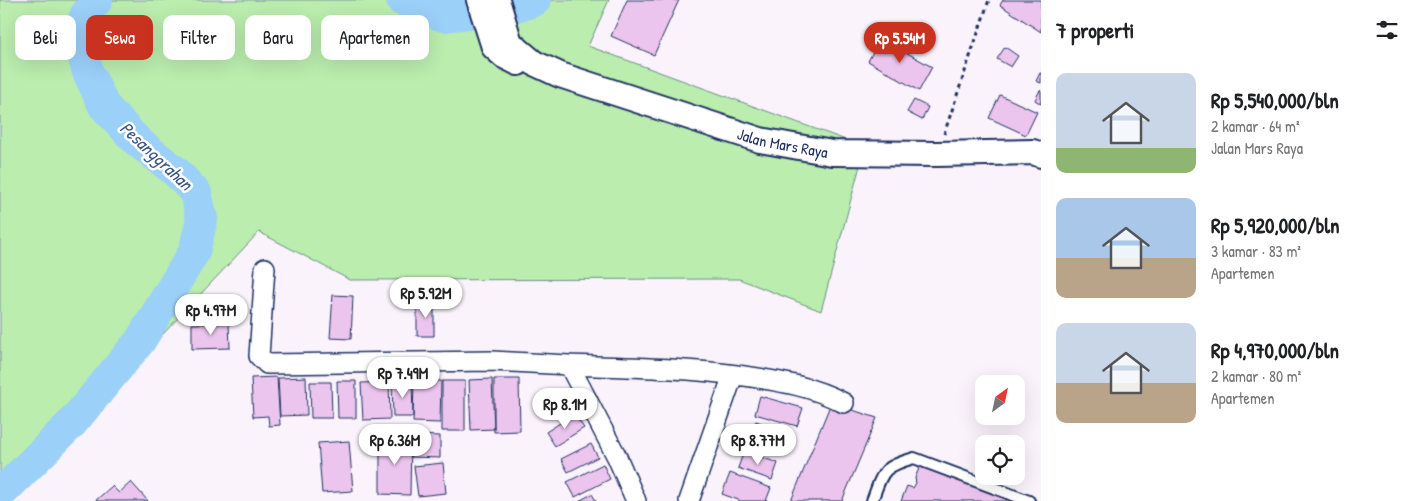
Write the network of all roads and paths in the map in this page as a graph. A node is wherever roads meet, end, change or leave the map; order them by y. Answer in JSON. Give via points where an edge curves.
{"nodes":[{"id":1,"x":479,"y":0,"type":"edge"},
{"id":2,"x":497,"y":0,"type":"edge"},
{"id":3,"x":989,"y":0,"type":"edge"},
{"id":4,"x":502,"y":45,"type":"junction"},
{"id":5,"x":937,"y":154,"type":"junction"},
{"id":6,"x":1041,"y":155,"type":"edge"},
{"id":7,"x":265,"y":268,"type":"dead end"},
{"id":8,"x":569,"y":366,"type":"junction"},
{"id":9,"x":733,"y":375,"type":"junction"},
{"id":10,"x":844,"y":403,"type":"dead end"},
{"id":11,"x":636,"y":501,"type":"edge"},
{"id":12,"x":689,"y":501,"type":"edge"},
{"id":13,"x":872,"y":501,"type":"edge"},
{"id":14,"x":1029,"y":501,"type":"edge"}],
"edges":[{"from":1,"to":4,"type":"street"},
{"from":2,"to":4,"type":"street"},
{"from":3,"to":5,"type":"path"},
{"from":4,"to":5,"type":"street","name":"Jalan Mars Raya","via":[[560,76],[760,140],[832,153]]},
{"from":5,"to":6,"type":"street","name":"Jalan Mars Raya","via":[[1033,152]]},
{"from":7,"to":8,"type":"street","via":[[259,356],[267,364],[492,361]]},
{"from":8,"to":9,"type":"street","via":[[678,369]]},
{"from":8,"to":11,"type":"street"},
{"from":9,"to":10,"type":"street","via":[[783,382]]},
{"from":9,"to":12,"type":"street"},
{"from":13,"to":14,"type":"lane","via":[[882,473],[896,463],[914,458]]}]}
